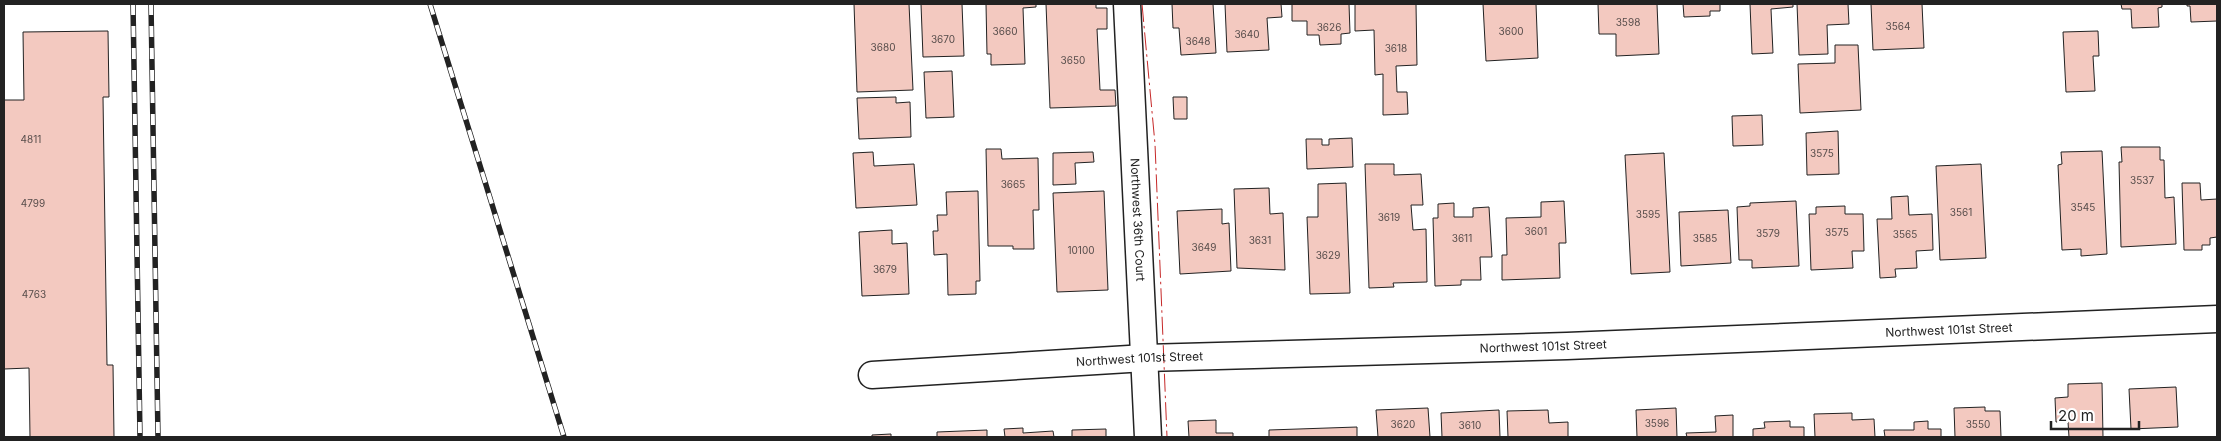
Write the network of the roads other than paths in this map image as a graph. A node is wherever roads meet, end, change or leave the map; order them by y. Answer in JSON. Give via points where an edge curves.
{"nodes":[{"id":1,"x":1127,"y":4,"type":"edge"},
{"id":2,"x":2217,"y":319,"type":"edge"},
{"id":3,"x":1144,"y":358,"type":"junction"},
{"id":4,"x":872,"y":375,"type":"dead end"},
{"id":5,"x":1148,"y":437,"type":"edge"}],
"edges":[{"from":1,"to":3,"type":"street","name":"Northwest 36th Court"},
{"from":2,"to":3,"type":"street","name":"Northwest 101st Street","via":[[1568,346]]},
{"from":3,"to":4,"type":"street","name":"Northwest 101st Street"},
{"from":3,"to":5,"type":"street","name":"Northwest 36th Court"}]}
